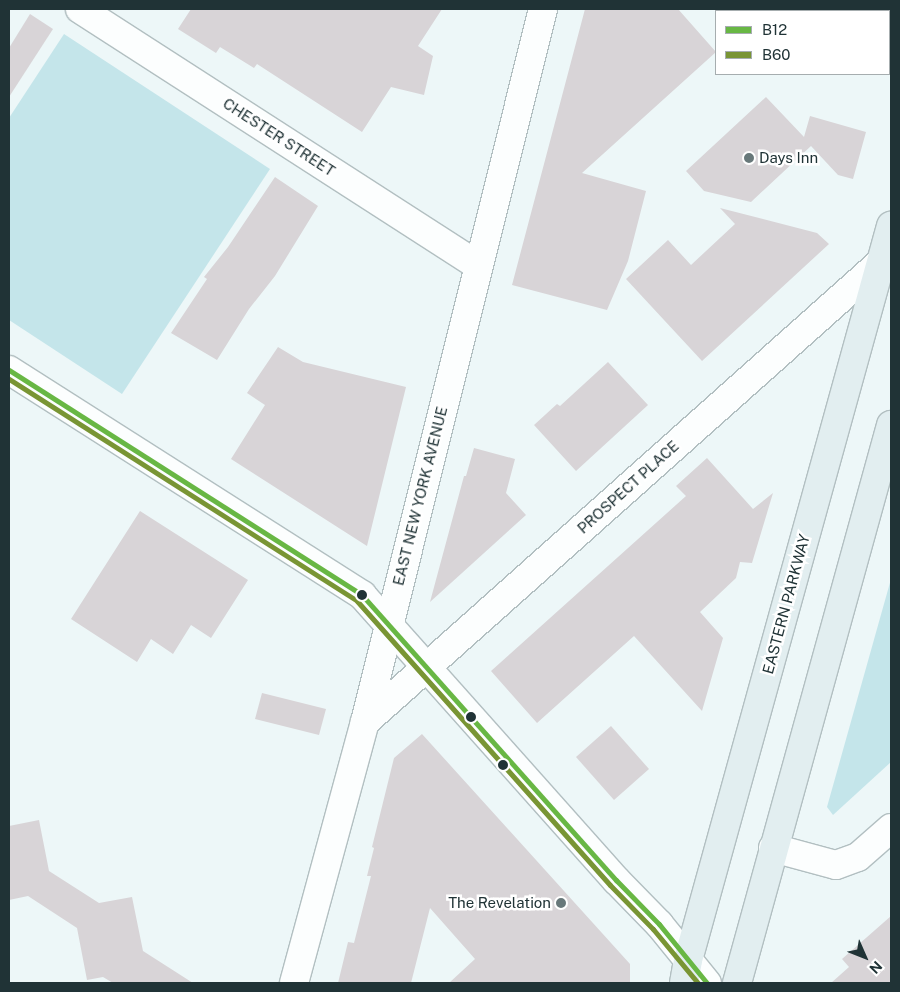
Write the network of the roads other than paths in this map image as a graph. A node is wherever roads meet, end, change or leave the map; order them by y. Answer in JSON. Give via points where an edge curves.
{"nodes":[{"id":1,"x":80,"y":9,"type":"edge"},
{"id":2,"x":542,"y":9,"type":"edge"},
{"id":3,"x":891,"y":226,"type":"edge"},
{"id":4,"x":886,"y":257,"type":"edge"},
{"id":5,"x":477,"y":265,"type":"junction"},
{"id":6,"x":9,"y":370,"type":"edge"},
{"id":7,"x":891,"y":424,"type":"edge"},
{"id":8,"x":388,"y":625,"type":"junction"},
{"id":9,"x":426,"y":668,"type":"junction"},
{"id":10,"x":365,"y":722,"type":"junction"},
{"id":11,"x":891,"y":828,"type":"edge"},
{"id":12,"x":773,"y":848,"type":"junction"},
{"id":13,"x":686,"y":972,"type":"edge"},
{"id":14,"x":294,"y":983,"type":"edge"},
{"id":15,"x":707,"y":983,"type":"edge"},
{"id":16,"x":737,"y":983,"type":"edge"}],
"edges":[{"from":1,"to":5,"type":"street","name":"CHESTER STREET"},
{"from":2,"to":5,"type":"street","name":"EAST NEW YORK AVENUE"},
{"from":3,"to":4,"type":"main road","name":"EASTERN PARKWAY"},
{"from":4,"to":9,"type":"street","name":"PROSPECT PLACE"},
{"from":4,"to":13,"type":"main road","name":"EASTERN PARKWAY"},
{"from":5,"to":8,"type":"street","name":"EAST NEW YORK AVENUE"},
{"from":6,"to":8,"type":"street","via":[[362,595]]},
{"from":7,"to":12,"type":"main road"},
{"from":8,"to":9,"type":"street"},
{"from":8,"to":10,"type":"street","name":"EAST NEW YORK AVENUE"},
{"from":9,"to":10,"type":"street","name":"PROSPECT PLACE"},
{"from":9,"to":13,"type":"street","via":[[658,924]]},
{"from":10,"to":14,"type":"street","name":"EAST NEW YORK AVENUE"},
{"from":11,"to":12,"type":"street","via":[[858,858],[836,865]]},
{"from":12,"to":16,"type":"main road"},
{"from":13,"to":15,"type":"street"}]}
